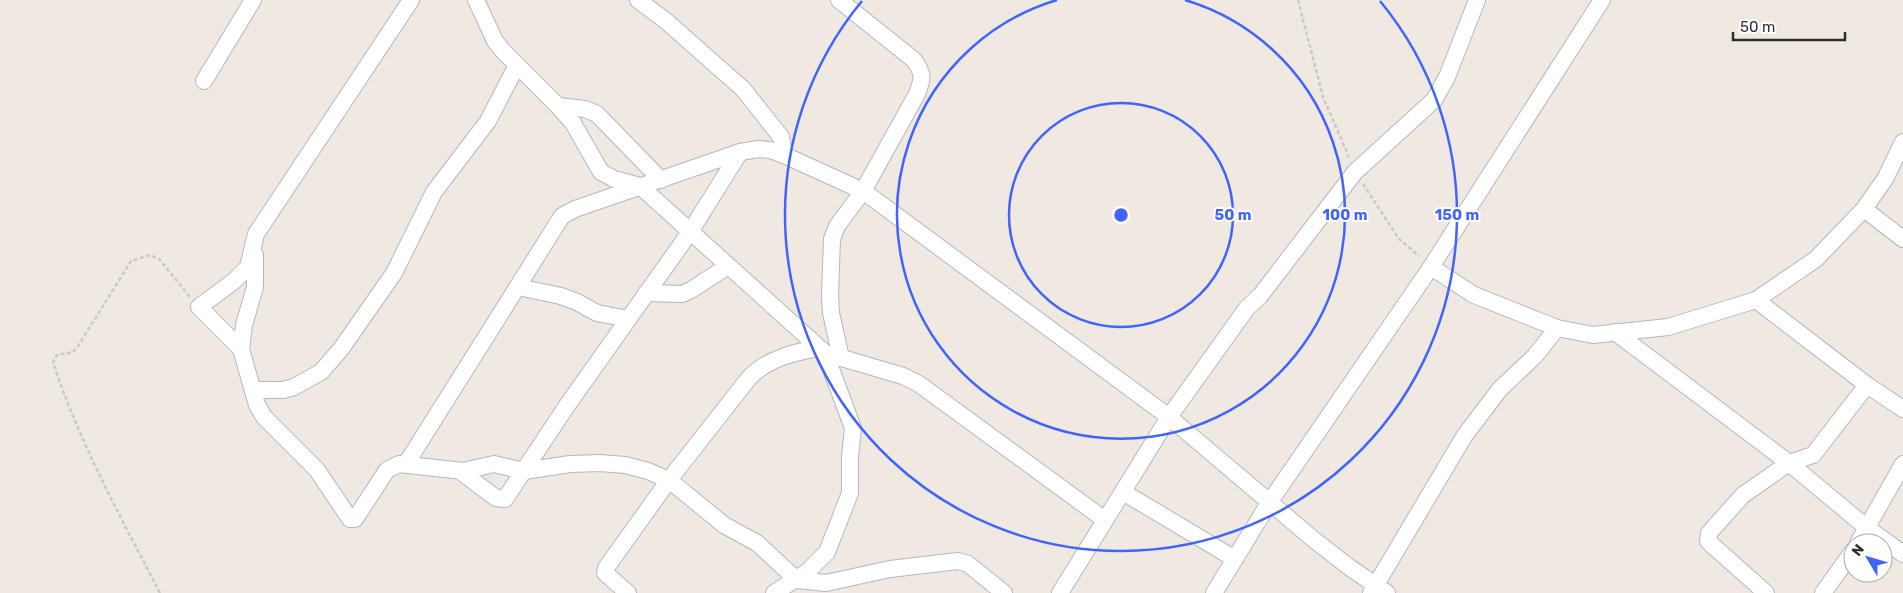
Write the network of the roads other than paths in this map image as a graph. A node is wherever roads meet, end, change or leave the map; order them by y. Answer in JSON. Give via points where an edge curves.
{"nodes":[{"id":1,"x":252,"y":0,"type":"edge"},
{"id":2,"x":411,"y":0,"type":"edge"},
{"id":3,"x":476,"y":0,"type":"edge"},
{"id":4,"x":638,"y":0,"type":"edge"},
{"id":5,"x":1476,"y":0,"type":"edge"},
{"id":6,"x":1602,"y":0,"type":"edge"},
{"id":7,"x":842,"y":1,"type":"edge"},
{"id":8,"x":517,"y":65,"type":"junction"},
{"id":9,"x":204,"y":81,"type":"dead end"},
{"id":10,"x":558,"y":106,"type":"junction"},
{"id":11,"x":1903,"y":142,"type":"edge"},
{"id":12,"x":740,"y":152,"type":"junction"},
{"id":13,"x":784,"y":155,"type":"junction"},
{"id":14,"x":661,"y":180,"type":"junction"},
{"id":15,"x":640,"y":186,"type":"junction"},
{"id":16,"x":863,"y":191,"type":"junction"},
{"id":17,"x":1864,"y":209,"type":"junction"},
{"id":18,"x":690,"y":232,"type":"junction"},
{"id":19,"x":256,"y":234,"type":"junction"},
{"id":20,"x":1903,"y":239,"type":"edge"},
{"id":21,"x":728,"y":266,"type":"junction"},
{"id":22,"x":1431,"y":267,"type":"junction"},
{"id":23,"x":518,"y":286,"type":"junction"},
{"id":24,"x":646,"y":293,"type":"junction"},
{"id":25,"x":1756,"y":300,"type":"junction"},
{"id":26,"x":628,"y":319,"type":"junction"},
{"id":27,"x":1556,"y":328,"type":"junction"},
{"id":28,"x":1616,"y":332,"type":"junction"},
{"id":29,"x":241,"y":349,"type":"junction"},
{"id":30,"x":822,"y":351,"type":"junction"},
{"id":31,"x":841,"y":358,"type":"junction"},
{"id":32,"x":1867,"y":385,"type":"junction"},
{"id":33,"x":253,"y":390,"type":"junction"},
{"id":34,"x":1903,"y":410,"type":"edge"},
{"id":35,"x":1169,"y":417,"type":"junction"},
{"id":36,"x":1789,"y":463,"type":"junction"},
{"id":37,"x":406,"y":464,"type":"junction"},
{"id":38,"x":1903,"y":464,"type":"edge"},
{"id":39,"x":460,"y":471,"type":"junction"},
{"id":40,"x":524,"y":471,"type":"junction"},
{"id":41,"x":670,"y":480,"type":"junction"},
{"id":42,"x":1123,"y":492,"type":"junction"},
{"id":43,"x":1269,"y":503,"type":"junction"},
{"id":44,"x":1105,"y":520,"type":"junction"},
{"id":45,"x":1866,"y":526,"type":"junction"},
{"id":46,"x":1863,"y":533,"type":"edge"},
{"id":47,"x":827,"y":552,"type":"junction"},
{"id":48,"x":1903,"y":554,"type":"edge"},
{"id":49,"x":1235,"y":559,"type":"junction"},
{"id":50,"x":1843,"y":565,"type":"edge"},
{"id":51,"x":797,"y":580,"type":"junction"},
{"id":52,"x":830,"y":588,"type":"edge"},
{"id":53,"x":1378,"y":591,"type":"edge"},
{"id":54,"x":628,"y":593,"type":"edge"},
{"id":55,"x":774,"y":593,"type":"edge"},
{"id":56,"x":1004,"y":593,"type":"edge"},
{"id":57,"x":1060,"y":593,"type":"edge"},
{"id":58,"x":1214,"y":593,"type":"edge"},
{"id":59,"x":1766,"y":593,"type":"edge"},
{"id":60,"x":1823,"y":593,"type":"edge"}],
"edges":[{"from":1,"to":9,"type":"street"},
{"from":2,"to":19,"type":"street"},
{"from":3,"to":8,"type":"street","via":[[495,40]]},
{"from":4,"to":13,"type":"street","via":[[743,89],[781,137]]},
{"from":5,"to":35,"type":"street","via":[[1447,77],[1434,100],[1355,172],[1260,296],[1247,308]]},
{"from":6,"to":22,"type":"street"},
{"from":7,"to":16,"type":"street","via":[[914,60],[922,71],[917,94]]},
{"from":8,"to":10,"type":"street"},
{"from":8,"to":33,"type":"street","via":[[492,115],[434,192],[394,273],[341,349],[321,372],[294,387]]},
{"from":10,"to":14,"type":"street","via":[[586,109],[596,114]]},
{"from":10,"to":15,"type":"street","via":[[580,134],[601,172]]},
{"from":11,"to":17,"type":"street"},
{"from":12,"to":13,"type":"street","via":[[758,149]]},
{"from":12,"to":14,"type":"street"},
{"from":12,"to":18,"type":"street"},
{"from":13,"to":16,"type":"street"},
{"from":14,"to":15,"type":"street"},
{"from":15,"to":18,"type":"street"},
{"from":15,"to":23,"type":"street","via":[[562,216]]},
{"from":16,"to":31,"type":"street","via":[[837,226],[832,239],[831,304]]},
{"from":16,"to":35,"type":"street"},
{"from":17,"to":20,"type":"street"},
{"from":17,"to":25,"type":"street","via":[[1816,259]]},
{"from":18,"to":21,"type":"street"},
{"from":18,"to":24,"type":"street"},
{"from":19,"to":29,"type":"street","via":[[255,287]]},
{"from":19,"to":29,"type":"street","via":[[248,267],[199,307]]},
{"from":21,"to":24,"type":"street","via":[[682,294]]},
{"from":21,"to":30,"type":"street"},
{"from":22,"to":27,"type":"street","via":[[1474,295]]},
{"from":22,"to":43,"type":"street"},
{"from":23,"to":26,"type":"street","via":[[561,296],[597,312]]},
{"from":23,"to":37,"type":"street"},
{"from":24,"to":26,"type":"street"},
{"from":25,"to":28,"type":"street","via":[[1668,327]]},
{"from":25,"to":32,"type":"street"},
{"from":26,"to":40,"type":"street"},
{"from":27,"to":28,"type":"street","via":[[1592,335]]},
{"from":27,"to":53,"type":"street","via":[[1535,356],[1500,389],[1465,435]]},
{"from":28,"to":36,"type":"street"},
{"from":29,"to":33,"type":"street"},
{"from":30,"to":31,"type":"street"},
{"from":30,"to":41,"type":"street","via":[[789,354],[754,372]]},
{"from":30,"to":47,"type":"street","via":[[852,421],[854,435],[850,493]]},
{"from":31,"to":44,"type":"street","via":[[903,376],[919,384]]},
{"from":32,"to":34,"type":"street"},
{"from":32,"to":36,"type":"street","via":[[1813,455]]},
{"from":33,"to":37,"type":"street","via":[[264,417],[317,470],[352,520],[387,470]]},
{"from":35,"to":42,"type":"street"},
{"from":35,"to":43,"type":"street"},
{"from":36,"to":45,"type":"street"},
{"from":36,"to":59,"type":"street","via":[[1743,495],[1713,526],[1708,538]]},
{"from":37,"to":39,"type":"street"},
{"from":38,"to":45,"type":"street"},
{"from":39,"to":40,"type":"street","via":[[494,464]]},
{"from":39,"to":40,"type":"street","via":[[501,499],[506,499]]},
{"from":40,"to":41,"type":"street","via":[[600,463],[625,465]]},
{"from":41,"to":51,"type":"street","via":[[724,525],[757,542]]},
{"from":41,"to":54,"type":"street","via":[[605,570]]},
{"from":42,"to":44,"type":"street"},
{"from":42,"to":49,"type":"street"},
{"from":43,"to":49,"type":"street"},
{"from":43,"to":53,"type":"street"},
{"from":44,"to":57,"type":"street"},
{"from":45,"to":46,"type":"street"},
{"from":45,"to":48,"type":"street"},
{"from":47,"to":51,"type":"street"},
{"from":47,"to":52,"type":"street"},
{"from":49,"to":58,"type":"street"},
{"from":50,"to":60,"type":"street"},
{"from":51,"to":52,"type":"street"},
{"from":51,"to":55,"type":"street"},
{"from":52,"to":56,"type":"street","via":[[890,569],[958,561],[968,564]]}]}
